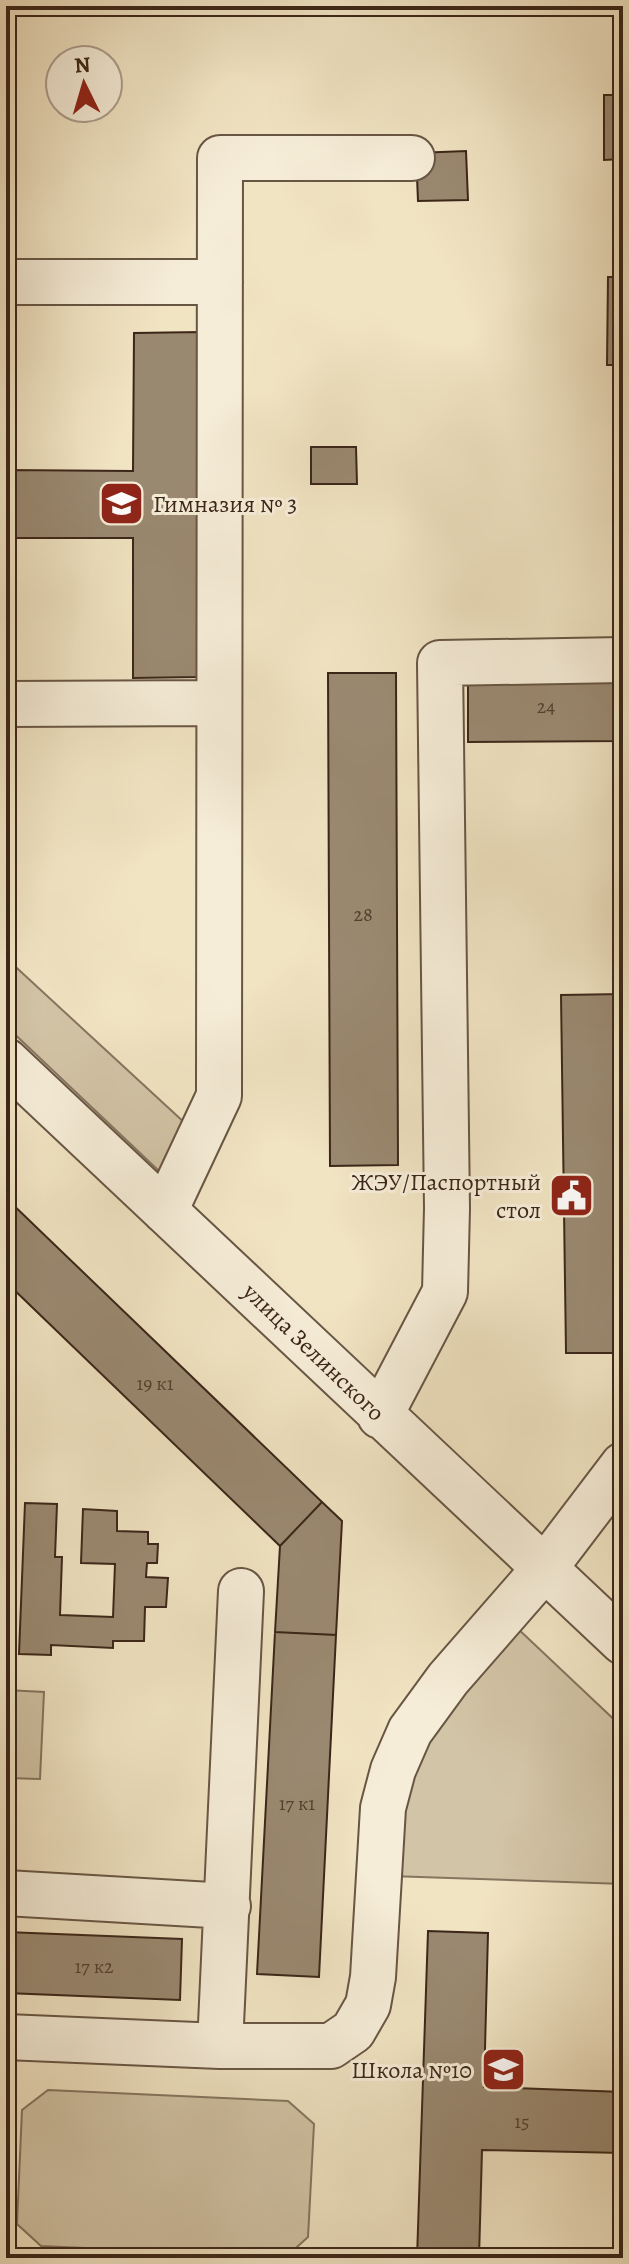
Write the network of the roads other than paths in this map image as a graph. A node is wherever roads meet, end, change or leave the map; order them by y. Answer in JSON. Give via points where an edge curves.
{"nodes":[{"id":1,"x":412,"y":158,"type":"dead end"},
{"id":2,"x":6,"y":282,"type":"edge"},
{"id":3,"x":220,"y":282,"type":"junction"},
{"id":4,"x":623,"y":660,"type":"edge"},
{"id":5,"x":219,"y":703,"type":"junction"},
{"id":6,"x":6,"y":704,"type":"edge"},
{"id":7,"x":6,"y":1061,"type":"edge"},
{"id":8,"x":165,"y":1211,"type":"junction"},
{"id":9,"x":380,"y":1416,"type":"junction"},
{"id":10,"x":623,"y":1465,"type":"edge"},
{"id":11,"x":544,"y":1569,"type":"junction"},
{"id":12,"x":241,"y":1591,"type":"dead end"},
{"id":13,"x":623,"y":1642,"type":"edge"},
{"id":14,"x":6,"y":1893,"type":"edge"},
{"id":15,"x":228,"y":1906,"type":"junction"},
{"id":16,"x":6,"y":2037,"type":"edge"},
{"id":17,"x":220,"y":2046,"type":"junction"}],
"edges":[{"from":1,"to":3,"type":"street","via":[[220,158]]},
{"from":2,"to":3,"type":"street"},
{"from":3,"to":5,"type":"street"},
{"from":4,"to":9,"type":"street","via":[[440,663],[446,1280],[445,1292]]},
{"from":5,"to":6,"type":"street"},
{"from":5,"to":8,"type":"street","via":[[219,1096]]},
{"from":7,"to":8,"type":"street","name":"улица Зелинского"},
{"from":8,"to":9,"type":"street","name":"улица Зелинского"},
{"from":9,"to":11,"type":"street","name":"улица Зелинского"},
{"from":10,"to":11,"type":"street"},
{"from":11,"to":13,"type":"street","name":"улица Зелинского"},
{"from":11,"to":17,"type":"street","via":[[427,1705],[393,1770],[383,1808],[373,1977],[368,2005],[353,2031],[331,2046]]},
{"from":12,"to":15,"type":"street"},
{"from":14,"to":15,"type":"street"},
{"from":15,"to":17,"type":"street"},
{"from":16,"to":17,"type":"street"}]}
